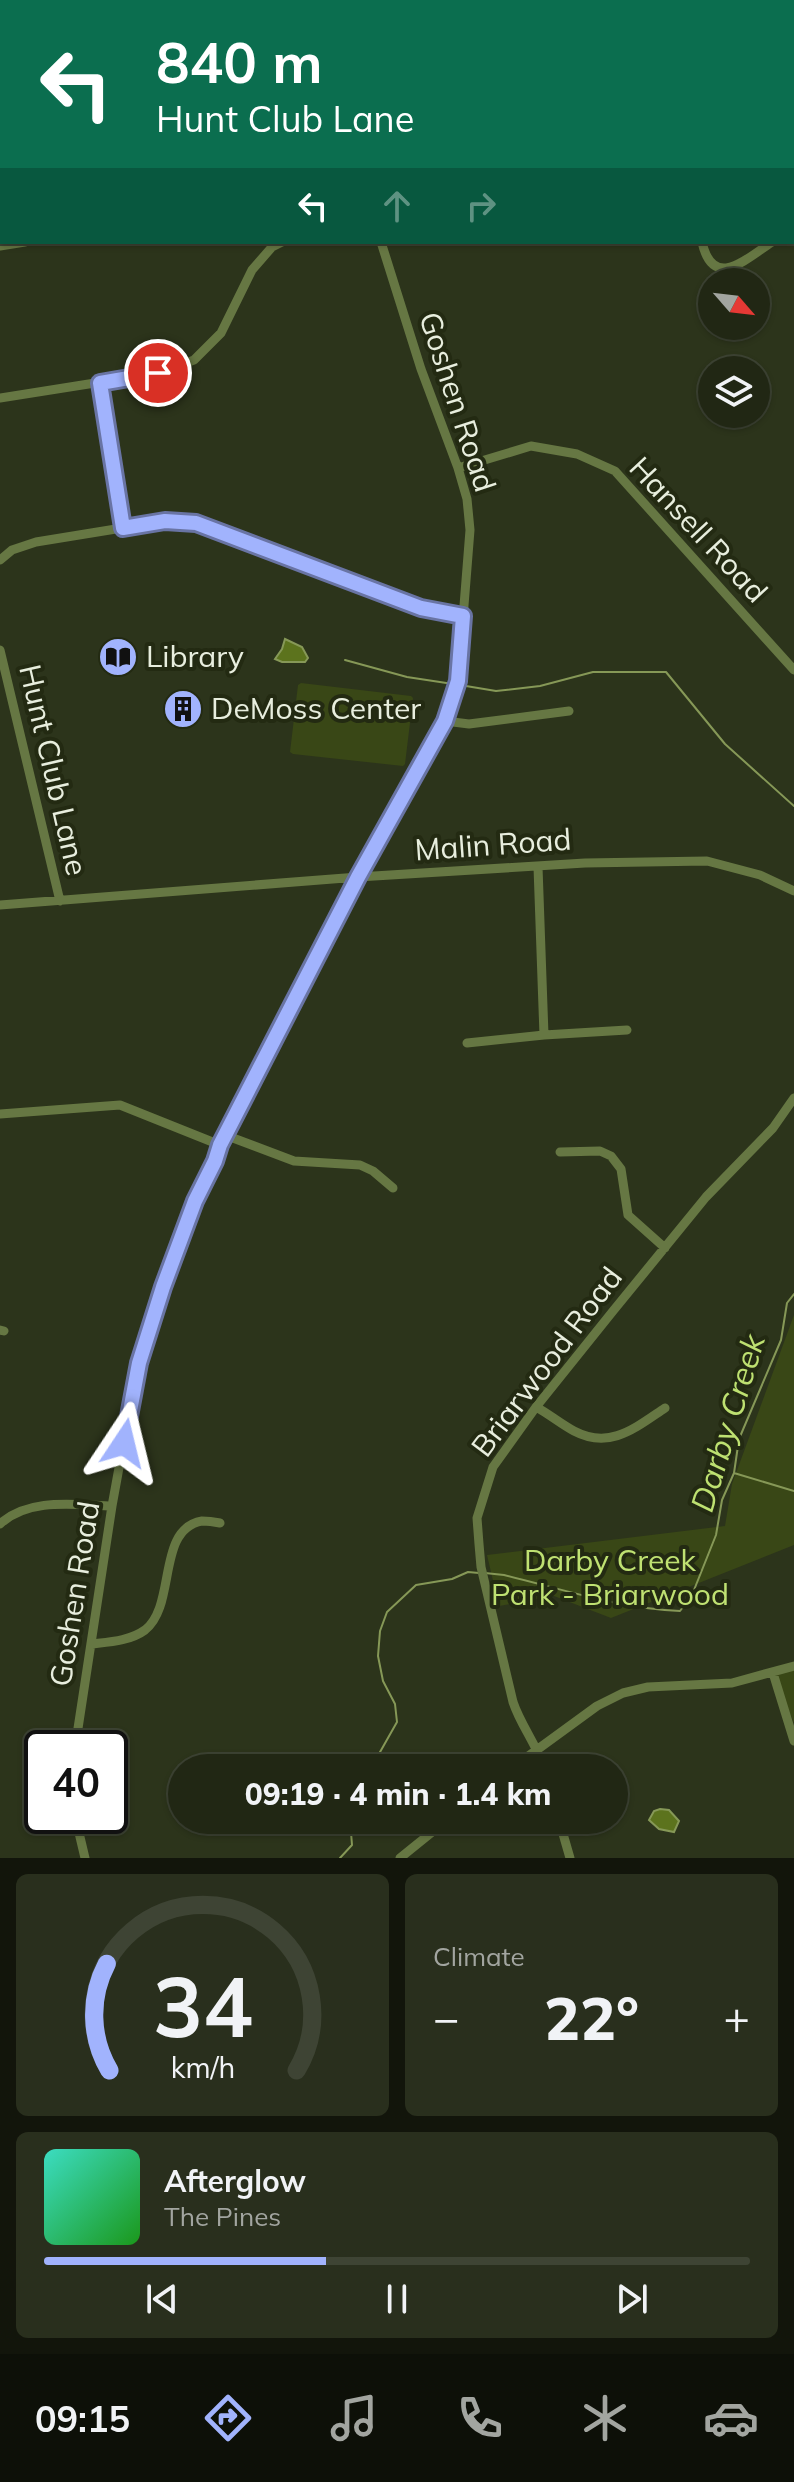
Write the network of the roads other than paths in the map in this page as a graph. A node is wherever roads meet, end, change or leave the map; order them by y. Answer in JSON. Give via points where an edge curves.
{"nodes":[{"id":1,"x":278,"y":244,"type":"edge"},
{"id":2,"x":382,"y":244,"type":"edge"},
{"id":3,"x":703,"y":244,"type":"edge"},
{"id":4,"x":769,"y":244,"type":"edge"},
{"id":5,"x":100,"y":383,"type":"junction"},
{"id":6,"x":0,"y":398,"type":"edge"},
{"id":7,"x":458,"y":468,"type":"junction"},
{"id":8,"x":123,"y":528,"type":"junction"},
{"id":9,"x":0,"y":560,"type":"edge"},
{"id":10,"x":463,"y":616,"type":"junction"},
{"id":11,"x":0,"y":650,"type":"edge"},
{"id":12,"x":794,"y":670,"type":"edge"},
{"id":13,"x":569,"y":711,"type":"dead end"},
{"id":14,"x":445,"y":721,"type":"junction"},
{"id":15,"x":538,"y":867,"type":"junction"},
{"id":16,"x":358,"y":877,"type":"junction"},
{"id":17,"x":794,"y":891,"type":"edge"},
{"id":18,"x":60,"y":901,"type":"junction"},
{"id":19,"x":0,"y":905,"type":"edge"},
{"id":20,"x":627,"y":1030,"type":"dead end"},
{"id":21,"x":544,"y":1035,"type":"junction"},
{"id":22,"x":467,"y":1043,"type":"dead end"},
{"id":23,"x":794,"y":1098,"type":"edge"},
{"id":24,"x":0,"y":1114,"type":"edge"},
{"id":25,"x":223,"y":1140,"type":"junction"},
{"id":26,"x":560,"y":1152,"type":"dead end"},
{"id":27,"x":393,"y":1188,"type":"dead end"},
{"id":28,"x":665,"y":1248,"type":"junction"},
{"id":29,"x":536,"y":1407,"type":"junction"},
{"id":30,"x":665,"y":1408,"type":"dead end"},
{"id":31,"x":112,"y":1506,"type":"junction"},
{"id":32,"x":220,"y":1523,"type":"dead end"},
{"id":33,"x":0,"y":1524,"type":"edge"},
{"id":34,"x":92,"y":1644,"type":"junction"},
{"id":35,"x":794,"y":1666,"type":"edge"},
{"id":36,"x":773,"y":1673,"type":"junction"},
{"id":37,"x":78,"y":1730,"type":"edge"},
{"id":38,"x":794,"y":1741,"type":"edge"},
{"id":39,"x":537,"y":1747,"type":"junction"},
{"id":40,"x":529,"y":1754,"type":"edge"},
{"id":41,"x":539,"y":1754,"type":"edge"},
{"id":42,"x":79,"y":1834,"type":"edge"},
{"id":43,"x":430,"y":1834,"type":"edge"},
{"id":44,"x":563,"y":1834,"type":"edge"},
{"id":45,"x":85,"y":1858,"type":"edge"},
{"id":46,"x":400,"y":1858,"type":"edge"},
{"id":47,"x":570,"y":1858,"type":"edge"}],
"edges":[{"from":1,"to":5,"type":"street","via":[[252,270],[221,333],[194,360],[158,373]]},
{"from":2,"to":7,"type":"street","name":"Goshen Road"},
{"from":3,"to":4,"type":"street","via":[[709,262],[721,268]]},
{"from":5,"to":6,"type":"street"},
{"from":5,"to":8,"type":"street"},
{"from":7,"to":10,"type":"street","name":"Goshen Road","via":[[470,530]]},
{"from":7,"to":12,"type":"street","name":"Hansell Road","via":[[531,446],[577,454],[615,471]]},
{"from":8,"to":9,"type":"street","via":[[23,546]]},
{"from":8,"to":10,"type":"street","via":[[165,521],[196,523],[421,608]]},
{"from":10,"to":14,"type":"street","name":"Goshen Road","via":[[458,684]]},
{"from":11,"to":18,"type":"street","name":"Hunt Club Lane"},
{"from":13,"to":14,"type":"street","via":[[469,724]]},
{"from":14,"to":16,"type":"street","name":"Goshen Road"},
{"from":15,"to":16,"type":"street","name":"Malin Road"},
{"from":15,"to":17,"type":"street","name":"Malin Road","via":[[707,861],[760,875]]},
{"from":15,"to":21,"type":"street"},
{"from":16,"to":18,"type":"street","name":"Malin Road"},
{"from":16,"to":25,"type":"street","name":"Goshen Road"},
{"from":18,"to":19,"type":"street","name":"Malin Road"},
{"from":20,"to":21,"type":"street"},
{"from":21,"to":22,"type":"street"},
{"from":23,"to":28,"type":"street","name":"Briarwood Road"},
{"from":24,"to":25,"type":"street","via":[[120,1105]]},
{"from":25,"to":27,"type":"street","via":[[294,1161],[360,1165]]},
{"from":25,"to":31,"type":"street","name":"Goshen Road","via":[[195,1201],[139,1363]]},
{"from":26,"to":28,"type":"street","via":[[600,1151],[611,1156],[621,1169],[628,1215]]},
{"from":28,"to":29,"type":"street","name":"Briarwood Road"},
{"from":29,"to":30,"type":"street","via":[[586,1437],[603,1439],[619,1436]]},
{"from":29,"to":39,"type":"street","name":"Briarwood Road","via":[[493,1467],[477,1518],[481,1567],[513,1702]]},
{"from":31,"to":33,"type":"street","via":[[41,1505]]},
{"from":31,"to":34,"type":"street","name":"Goshen Road"},
{"from":32,"to":34,"type":"street","via":[[201,1521],[183,1531],[174,1545],[160,1613],[145,1630],[125,1640]]},
{"from":34,"to":37,"type":"street","name":"Goshen Road"},
{"from":35,"to":36,"type":"street"},
{"from":36,"to":38,"type":"street"},
{"from":36,"to":39,"type":"street","via":[[732,1683],[623,1693]]},
{"from":39,"to":40,"type":"street"},
{"from":39,"to":41,"type":"street","name":"Briarwood Road"},
{"from":42,"to":45,"type":"street"},
{"from":43,"to":46,"type":"street"},
{"from":44,"to":47,"type":"street"}]}
